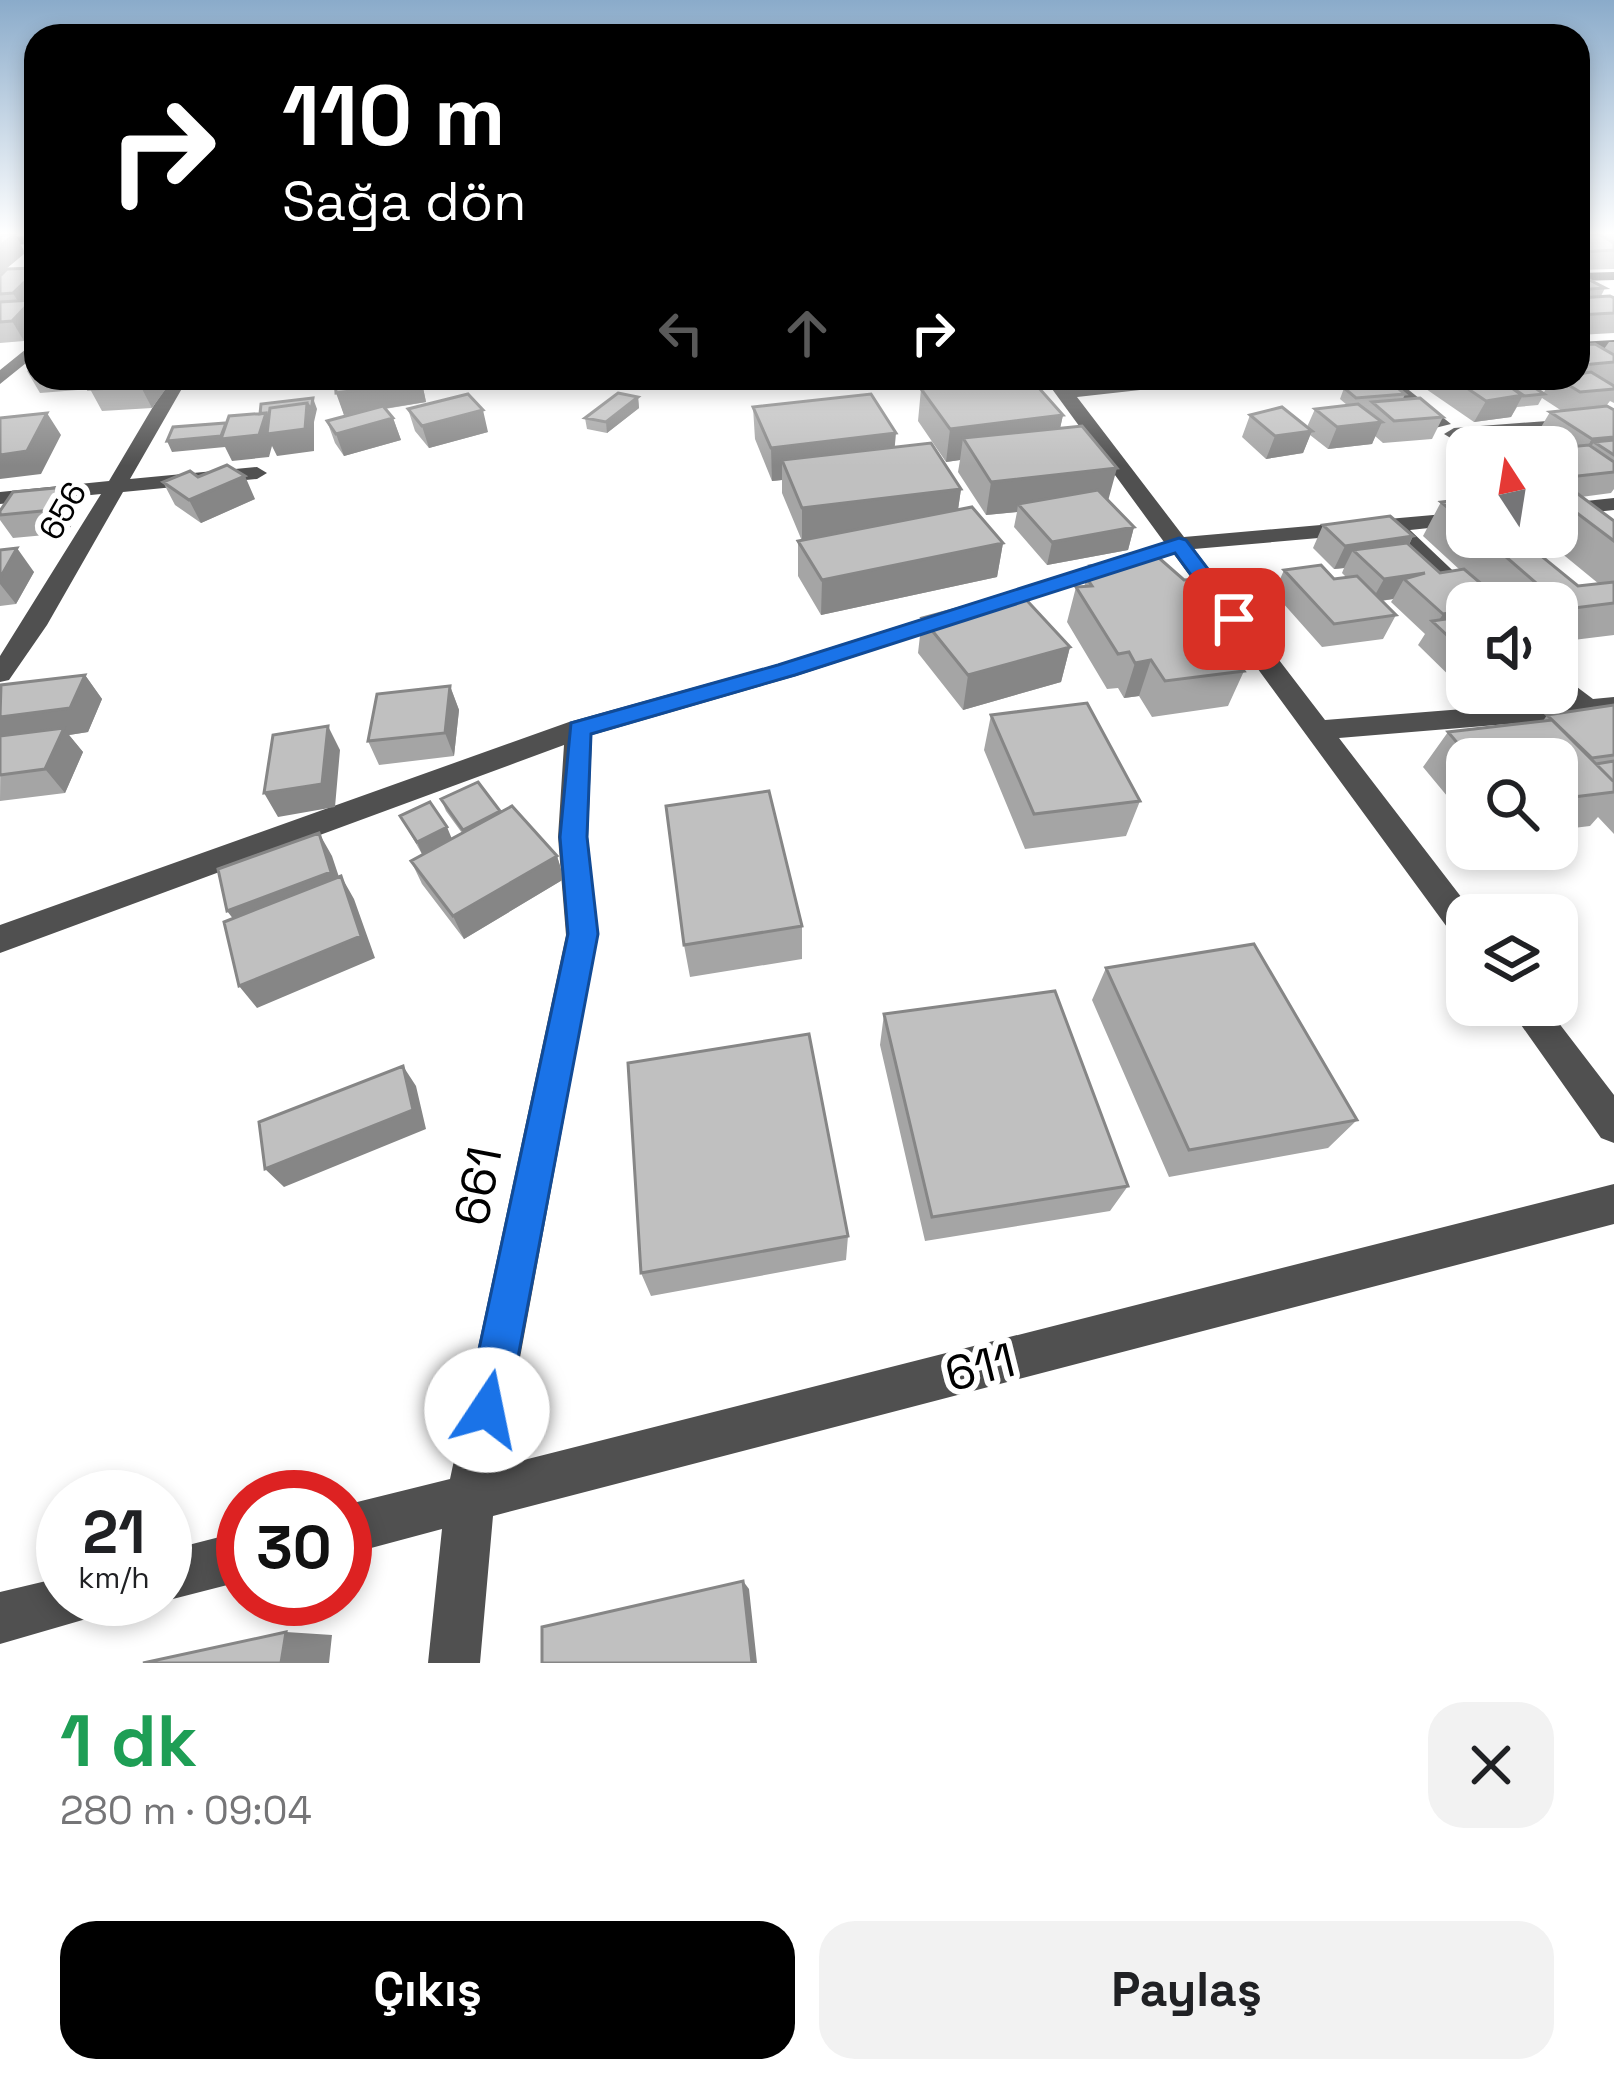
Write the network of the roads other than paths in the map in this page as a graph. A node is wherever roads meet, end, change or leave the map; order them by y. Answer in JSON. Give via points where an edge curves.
{"nodes":[{"id":1,"x":24,"y":356,"type":"edge"},
{"id":2,"x":0,"y":379,"type":"edge"},
{"id":3,"x":172,"y":390,"type":"edge"},
{"id":4,"x":1063,"y":390,"type":"edge"},
{"id":5,"x":1398,"y":390,"type":"edge"},
{"id":6,"x":1614,"y":422,"type":"edge"},
{"id":7,"x":1578,"y":426,"type":"edge"},
{"id":8,"x":1446,"y":428,"type":"edge"},
{"id":9,"x":257,"y":473,"type":"dead end"},
{"id":10,"x":113,"y":488,"type":"junction"},
{"id":11,"x":0,"y":498,"type":"edge"},
{"id":12,"x":1614,"y":504,"type":"edge"},
{"id":13,"x":1578,"y":507,"type":"edge"},
{"id":14,"x":1446,"y":520,"type":"edge"},
{"id":15,"x":1393,"y":525,"type":"junction"},
{"id":16,"x":1179,"y":544,"type":"junction"},
{"id":17,"x":1453,"y":582,"type":"edge"},
{"id":18,"x":0,"y":674,"type":"edge"},
{"id":19,"x":1600,"y":707,"type":"edge"},
{"id":20,"x":579,"y":729,"type":"junction"},
{"id":21,"x":1317,"y":730,"type":"junction"},
{"id":22,"x":1614,"y":734,"type":"edge"},
{"id":23,"x":1446,"y":901,"type":"edge"},
{"id":24,"x":0,"y":939,"type":"edge"},
{"id":25,"x":1540,"y":1026,"type":"edge"},
{"id":26,"x":1614,"y":1125,"type":"edge"},
{"id":27,"x":1614,"y":1204,"type":"edge"},
{"id":28,"x":470,"y":1498,"type":"junction"},
{"id":29,"x":372,"y":1523,"type":"edge"},
{"id":30,"x":36,"y":1609,"type":"edge"},
{"id":31,"x":0,"y":1618,"type":"edge"},
{"id":32,"x":454,"y":1663,"type":"edge"}],
"edges":[{"from":1,"to":2,"type":"street"},
{"from":3,"to":10,"type":"street","name":"656"},
{"from":4,"to":16,"type":"street"},
{"from":5,"to":8,"type":"street"},
{"from":6,"to":7,"type":"street"},
{"from":9,"to":10,"type":"street"},
{"from":10,"to":11,"type":"street"},
{"from":10,"to":18,"type":"street","name":"656"},
{"from":12,"to":13,"type":"street"},
{"from":14,"to":15,"type":"street"},
{"from":15,"to":16,"type":"street"},
{"from":15,"to":17,"type":"street"},
{"from":16,"to":20,"type":"street"},
{"from":16,"to":21,"type":"street"},
{"from":19,"to":21,"type":"street"},
{"from":19,"to":22,"type":"street"},
{"from":20,"to":24,"type":"street"},
{"from":20,"to":28,"type":"street","name":"661","via":[[573,837],[583,934]]},
{"from":21,"to":23,"type":"street"},
{"from":25,"to":26,"type":"street"},
{"from":27,"to":28,"type":"street","name":"611"},
{"from":28,"to":29,"type":"street","name":"611"},
{"from":28,"to":32,"type":"street","name":"661"},
{"from":30,"to":31,"type":"street"}]}
